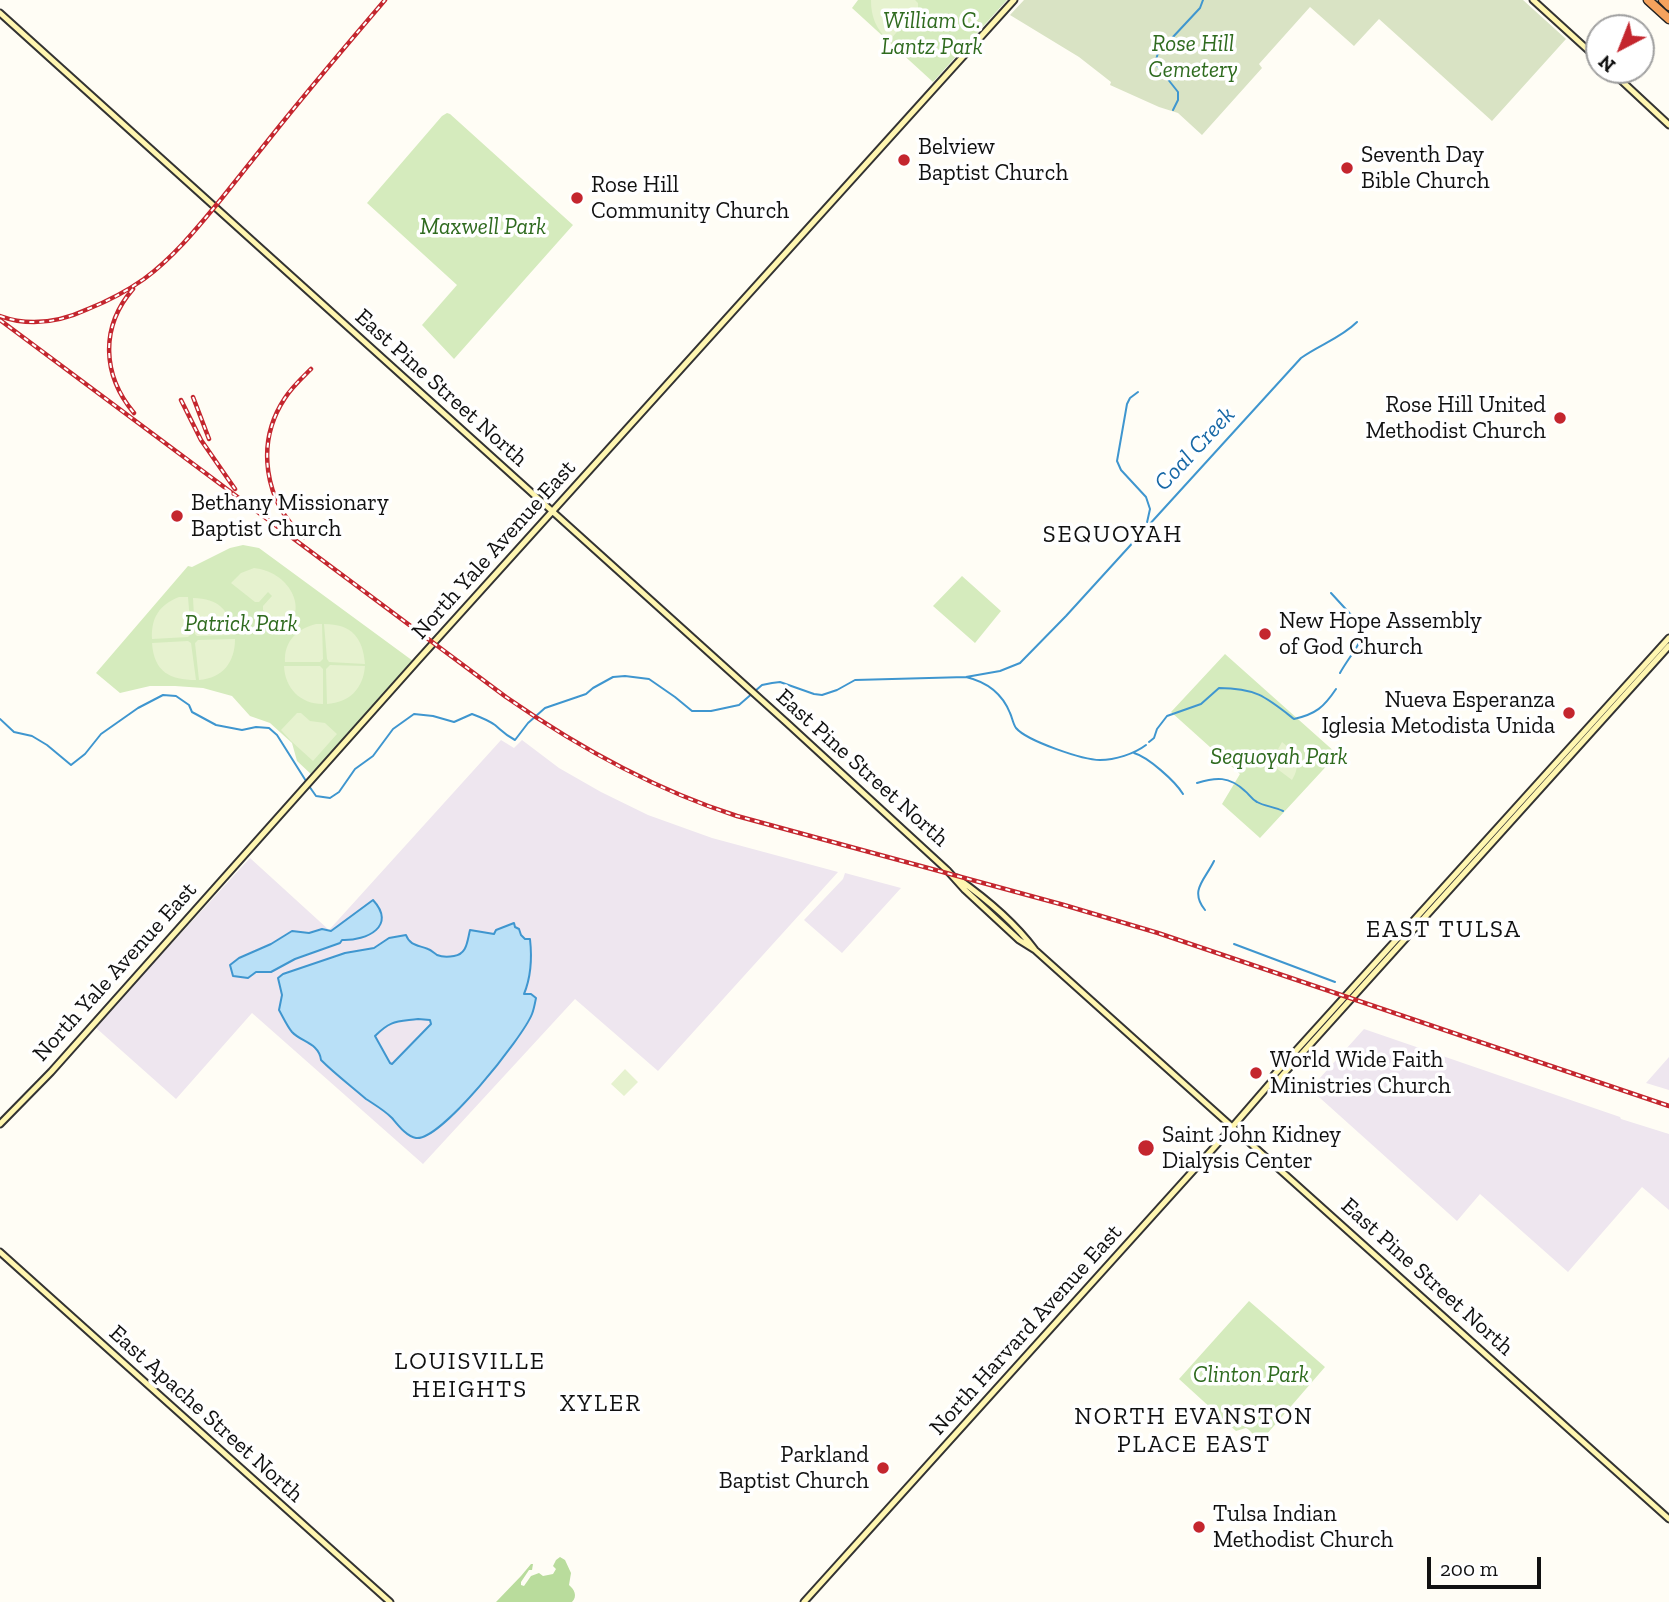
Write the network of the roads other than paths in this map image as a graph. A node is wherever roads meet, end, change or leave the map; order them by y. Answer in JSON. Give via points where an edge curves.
{"nodes":[{"id":1,"x":1014,"y":0,"type":"edge"},
{"id":2,"x":1533,"y":0,"type":"edge"},
{"id":3,"x":1648,"y":0,"type":"edge"},
{"id":4,"x":1663,"y":0,"type":"edge"},
{"id":5,"x":1669,"y":6,"type":"edge"},
{"id":6,"x":0,"y":13,"type":"edge"},
{"id":7,"x":1669,"y":19,"type":"edge"},
{"id":8,"x":1585,"y":47,"type":"edge"},
{"id":9,"x":1625,"y":84,"type":"edge"},
{"id":10,"x":1669,"y":125,"type":"edge"},
{"id":11,"x":552,"y":512,"type":"junction"},
{"id":12,"x":1669,"y":638,"type":"edge"},
{"id":13,"x":1669,"y":646,"type":"edge"},
{"id":14,"x":1427,"y":910,"type":"junction"},
{"id":15,"x":0,"y":1124,"type":"edge"},
{"id":16,"x":1233,"y":1126,"type":"junction"},
{"id":17,"x":0,"y":1252,"type":"edge"},
{"id":18,"x":1669,"y":1519,"type":"edge"},
{"id":19,"x":390,"y":1602,"type":"edge"},
{"id":20,"x":804,"y":1602,"type":"edge"}],
"edges":[{"from":1,"to":11,"type":"main road","name":"North Yale Avenue East"},
{"from":2,"to":8,"type":"main road"},
{"from":3,"to":7,"type":"highway"},
{"from":4,"to":5,"type":"highway"},
{"from":6,"to":11,"type":"main road","name":"East Pine Street North"},
{"from":9,"to":10,"type":"main road"},
{"from":11,"to":15,"type":"main road","name":"North Yale Avenue East","via":[[61,1062]]},
{"from":11,"to":16,"type":"main road","name":"East Pine Street North"},
{"from":12,"to":14,"type":"main road","name":"North Harvard Avenue East"},
{"from":13,"to":14,"type":"main road","name":"North Harvard Avenue East"},
{"from":14,"to":16,"type":"main road","name":"North Harvard Avenue East"},
{"from":16,"to":18,"type":"main road","name":"East Pine Street North"},
{"from":16,"to":20,"type":"main road","name":"North Harvard Avenue East"},
{"from":17,"to":19,"type":"main road","name":"East Apache Street North"}]}
